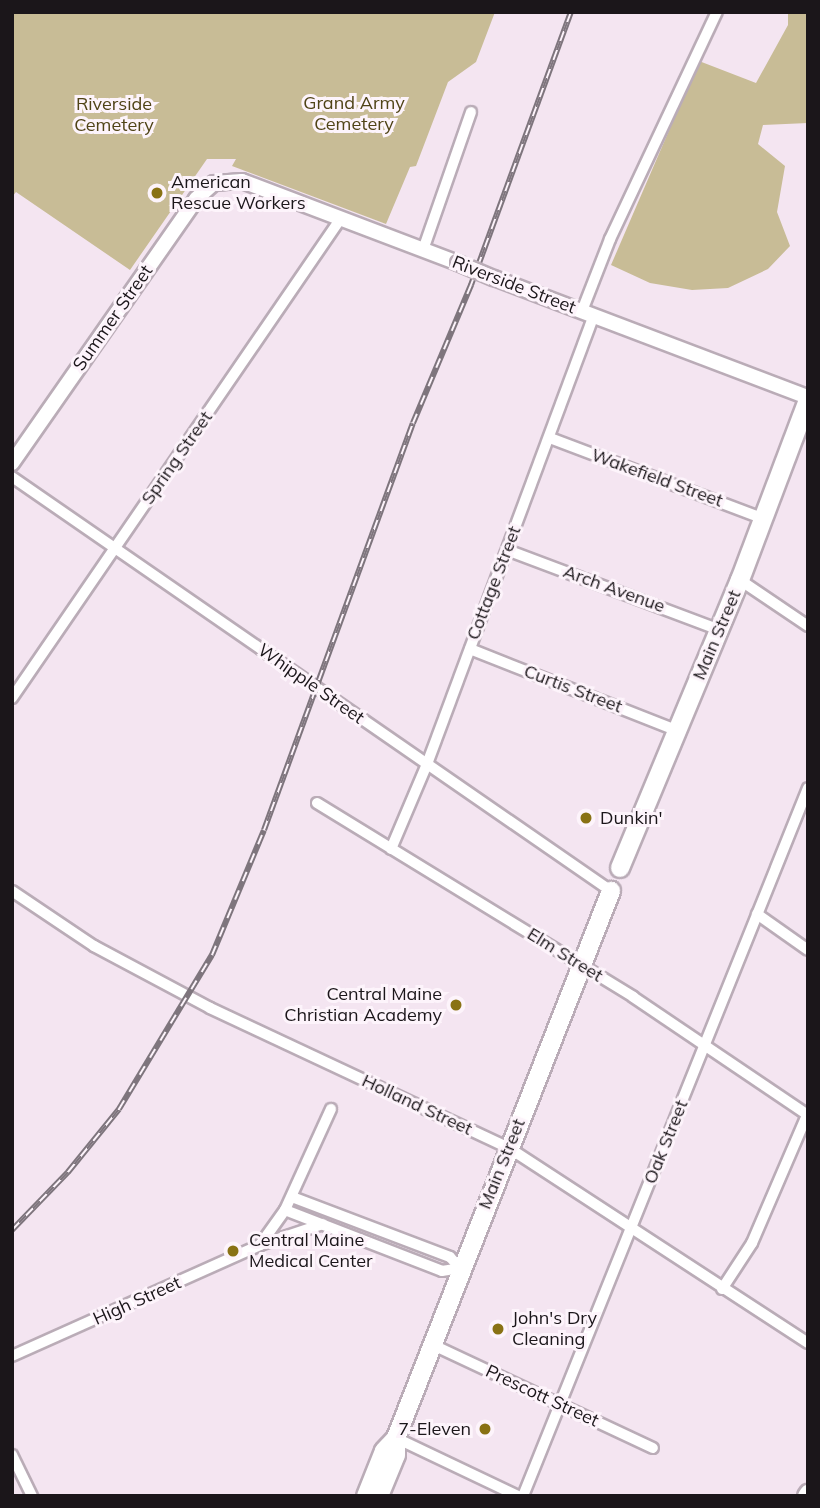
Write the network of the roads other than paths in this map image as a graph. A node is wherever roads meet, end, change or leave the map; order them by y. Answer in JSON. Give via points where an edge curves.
{"nodes":[{"id":1,"x":717,"y":12,"type":"edge"},
{"id":2,"x":471,"y":112,"type":"dead end"},
{"id":3,"x":220,"y":181,"type":"joint"},
{"id":4,"x":341,"y":218,"type":"junction"},
{"id":5,"x":423,"y":250,"type":"junction"},
{"id":6,"x":588,"y":314,"type":"junction"},
{"id":7,"x":808,"y":398,"type":"edge"},
{"id":8,"x":550,"y":438,"type":"junction"},
{"id":9,"x":12,"y":463,"type":"edge"},
{"id":10,"x":12,"y":477,"type":"edge"},
{"id":11,"x":764,"y":519,"type":"junction"},
{"id":12,"x":116,"y":548,"type":"junction"},
{"id":13,"x":508,"y":550,"type":"junction"},
{"id":14,"x":740,"y":580,"type":"junction"},
{"id":15,"x":808,"y":626,"type":"edge"},
{"id":16,"x":720,"y":630,"type":"junction"},
{"id":17,"x":470,"y":649,"type":"junction"},
{"id":18,"x":12,"y":698,"type":"edge"},
{"id":19,"x":676,"y":730,"type":"junction"},
{"id":20,"x":427,"y":764,"type":"junction"},
{"id":21,"x":808,"y":788,"type":"edge"},
{"id":22,"x":317,"y":803,"type":"dead end"},
{"id":23,"x":391,"y":849,"type":"junction"},
{"id":24,"x":620,"y":868,"type":"dead end"},
{"id":25,"x":12,"y":891,"type":"edge"},
{"id":26,"x":611,"y":891,"type":"joint"},
{"id":27,"x":757,"y":914,"type":"junction"},
{"id":28,"x":808,"y":950,"type":"edge"},
{"id":29,"x":581,"y":966,"type":"junction"},
{"id":30,"x":705,"y":1047,"type":"junction"},
{"id":31,"x":331,"y":1109,"type":"dead end"},
{"id":32,"x":807,"y":1115,"type":"edge"},
{"id":33,"x":509,"y":1148,"type":"junction"},
{"id":34,"x":292,"y":1197,"type":"junction"},
{"id":35,"x":285,"y":1210,"type":"junction"},
{"id":36,"x":323,"y":1224,"type":"junction"},
{"id":37,"x":631,"y":1230,"type":"junction"},
{"id":38,"x":260,"y":1245,"type":"junction"},
{"id":39,"x":460,"y":1268,"type":"junction"},
{"id":40,"x":722,"y":1289,"type":"junction"},
{"id":41,"x":808,"y":1343,"type":"edge"},
{"id":42,"x":431,"y":1344,"type":"junction"},
{"id":43,"x":12,"y":1356,"type":"edge"},
{"id":44,"x":560,"y":1405,"type":"junction"},
{"id":45,"x":396,"y":1438,"type":"junction"},
{"id":46,"x":653,"y":1448,"type":"dead end"},
{"id":47,"x":12,"y":1455,"type":"edge"},
{"id":48,"x":32,"y":1496,"type":"edge"},
{"id":49,"x":366,"y":1496,"type":"edge"},
{"id":50,"x":379,"y":1496,"type":"edge"},
{"id":51,"x":521,"y":1496,"type":"edge"}],
"edges":[{"from":1,"to":6,"type":"street","name":"Cottage Street","via":[[610,239]]},
{"from":2,"to":5,"type":"street"},
{"from":3,"to":4,"type":"street","name":"Riverside Street","via":[[242,181]]},
{"from":3,"to":9,"type":"street","name":"Summer Street","via":[[196,200]]},
{"from":4,"to":5,"type":"street","name":"Riverside Street"},
{"from":4,"to":12,"type":"street","name":"Spring Street"},
{"from":5,"to":6,"type":"street","name":"Riverside Street","bridge":true},
{"from":6,"to":7,"type":"street","name":"Riverside Street"},
{"from":6,"to":8,"type":"street","name":"Cottage Street"},
{"from":7,"to":11,"type":"highway","name":"Main Street"},
{"from":8,"to":11,"type":"street","name":"Wakefield Street"},
{"from":8,"to":13,"type":"street","name":"Cottage Street"},
{"from":10,"to":12,"type":"street","name":"Whipple Street"},
{"from":11,"to":14,"type":"highway","name":"Main Street"},
{"from":12,"to":18,"type":"street","name":"Spring Street"},
{"from":12,"to":20,"type":"street","name":"Whipple Street"},
{"from":13,"to":16,"type":"street","name":"Arch Avenue"},
{"from":13,"to":17,"type":"street","name":"Cottage Street"},
{"from":14,"to":15,"type":"street"},
{"from":14,"to":16,"type":"highway","name":"Main Street"},
{"from":16,"to":19,"type":"highway","name":"Main Street"},
{"from":17,"to":19,"type":"street","name":"Curtis Street"},
{"from":17,"to":20,"type":"street","name":"Cottage Street"},
{"from":19,"to":24,"type":"highway","name":"Main Street"},
{"from":20,"to":23,"type":"street","name":"Cottage Street"},
{"from":20,"to":26,"type":"street","name":"Whipple Street"},
{"from":21,"to":27,"type":"street","name":"Oak Street"},
{"from":22,"to":23,"type":"street","name":"Elm Street"},
{"from":23,"to":29,"type":"street","name":"Elm Street"},
{"from":25,"to":33,"type":"street","name":"Holland Street","via":[[102,951],[199,1002]]},
{"from":26,"to":29,"type":"highway","name":"Main Street"},
{"from":27,"to":28,"type":"street"},
{"from":27,"to":30,"type":"street","name":"Oak Street"},
{"from":29,"to":30,"type":"street","name":"Elm Street"},
{"from":29,"to":33,"type":"highway","name":"Main Street"},
{"from":30,"to":32,"type":"street","name":"Elm Street"},
{"from":30,"to":37,"type":"street","name":"Oak Street"},
{"from":31,"to":34,"type":"street"},
{"from":32,"to":40,"type":"street","via":[[752,1242]]},
{"from":33,"to":37,"type":"street","name":"Holland Street"},
{"from":33,"to":39,"type":"highway","name":"Main Street"},
{"from":34,"to":35,"type":"street"},
{"from":34,"to":39,"type":"street","via":[[450,1257]]},
{"from":35,"to":36,"type":"street"},
{"from":35,"to":38,"type":"street"},
{"from":36,"to":38,"type":"street","name":"High Street"},
{"from":36,"to":39,"type":"street","via":[[442,1271]]},
{"from":37,"to":40,"type":"street","name":"Holland Street"},
{"from":37,"to":44,"type":"street","name":"Oak Street"},
{"from":38,"to":43,"type":"street","name":"High Street"},
{"from":39,"to":42,"type":"highway","name":"Main Street"},
{"from":40,"to":41,"type":"street","name":"Holland Street"},
{"from":42,"to":44,"type":"street","name":"Prescott Street"},
{"from":42,"to":45,"type":"highway","name":"Main Street"},
{"from":44,"to":46,"type":"street","name":"Prescott Street"},
{"from":44,"to":51,"type":"street","name":"Oak Street"},
{"from":45,"to":49,"type":"highway","name":"Main Street","via":[[384,1451]]},
{"from":45,"to":50,"type":"highway","name":"Main Street","via":[[396,1455]]},
{"from":45,"to":51,"type":"street"},
{"from":47,"to":48,"type":"street"}]}
